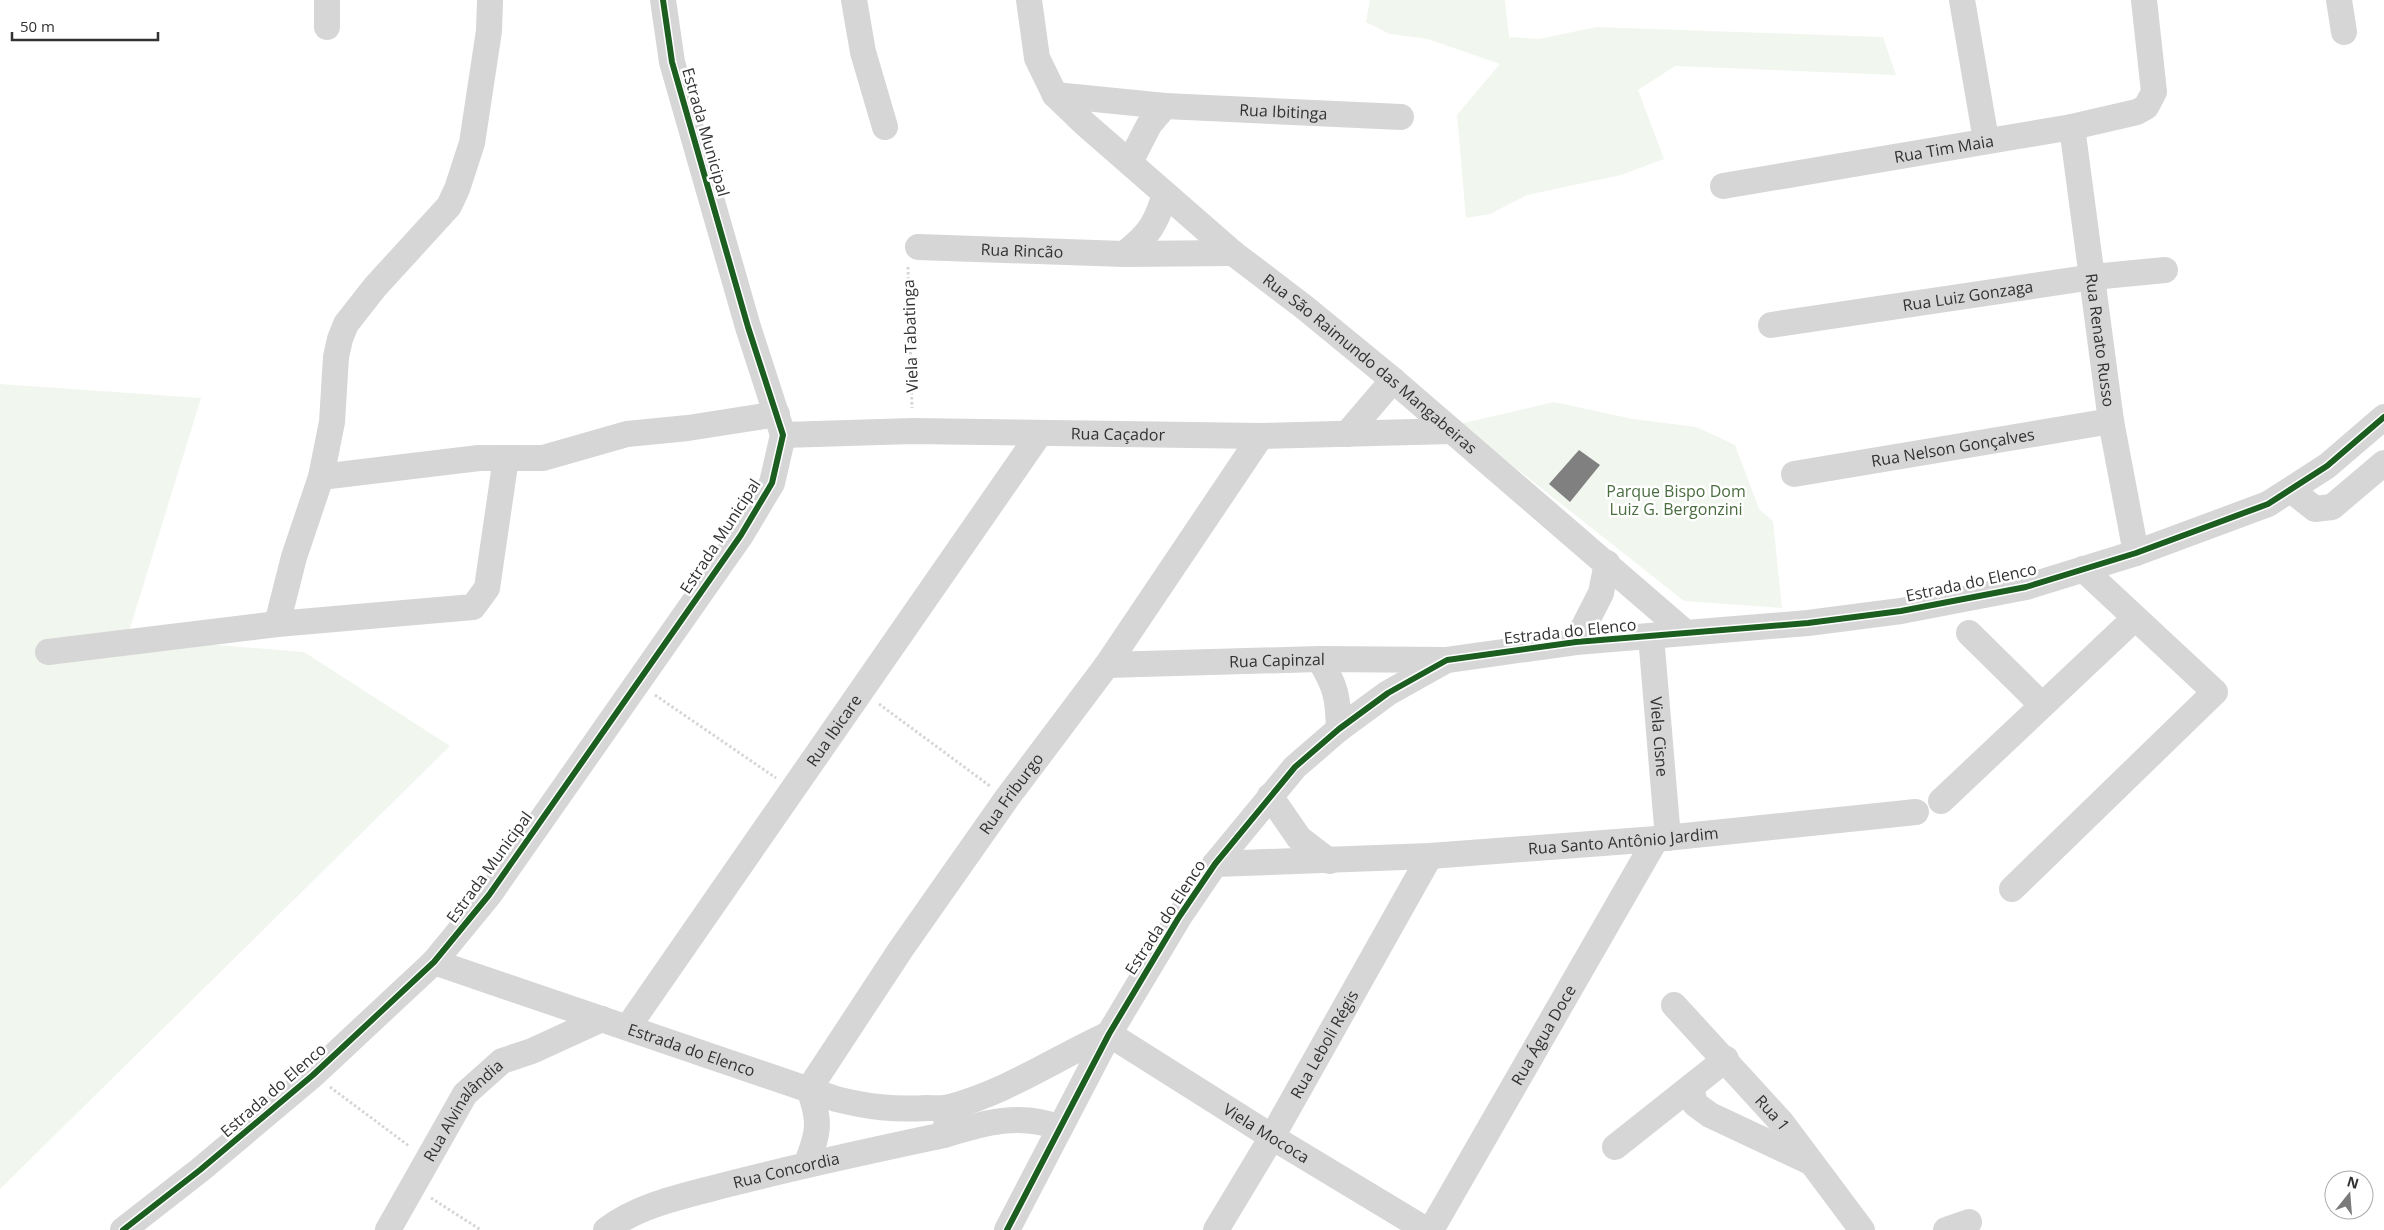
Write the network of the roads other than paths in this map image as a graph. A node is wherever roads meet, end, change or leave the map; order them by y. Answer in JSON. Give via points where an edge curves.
{"nodes":[{"id":1,"x":327,"y":0,"type":"edge"},
{"id":2,"x":490,"y":0,"type":"edge"},
{"id":3,"x":663,"y":0,"type":"edge"},
{"id":4,"x":854,"y":0,"type":"edge"},
{"id":5,"x":1029,"y":0,"type":"edge"},
{"id":6,"x":1962,"y":0,"type":"edge"},
{"id":7,"x":2144,"y":0,"type":"edge"},
{"id":8,"x":2339,"y":0,"type":"edge"},
{"id":9,"x":327,"y":27,"type":"dead end"},
{"id":10,"x":2344,"y":32,"type":"dead end"},
{"id":11,"x":1055,"y":95,"type":"junction"},
{"id":12,"x":1165,"y":106,"type":"junction"},
{"id":13,"x":1401,"y":117,"type":"dead end"},
{"id":14,"x":2072,"y":126,"type":"junction"},
{"id":15,"x":885,"y":127,"type":"dead end"},
{"id":16,"x":1986,"y":140,"type":"junction"},
{"id":17,"x":1130,"y":162,"type":"junction"},
{"id":18,"x":1724,"y":186,"type":"dead end"},
{"id":19,"x":1165,"y":194,"type":"junction"},
{"id":20,"x":918,"y":247,"type":"road end"},
{"id":21,"x":1233,"y":252,"type":"junction"},
{"id":22,"x":1124,"y":254,"type":"junction"},
{"id":23,"x":2165,"y":270,"type":"dead end"},
{"id":24,"x":2093,"y":277,"type":"junction"},
{"id":25,"x":1771,"y":325,"type":"dead end"},
{"id":26,"x":1393,"y":380,"type":"junction"},
{"id":27,"x":2384,"y":416,"type":"edge"},
{"id":28,"x":2112,"y":422,"type":"junction"},
{"id":29,"x":780,"y":424,"type":"junction"},
{"id":30,"x":1452,"y":431,"type":"junction"},
{"id":31,"x":1040,"y":433,"type":"junction"},
{"id":32,"x":1347,"y":434,"type":"junction"},
{"id":33,"x":1261,"y":436,"type":"junction"},
{"id":34,"x":506,"y":458,"type":"junction"},
{"id":35,"x":2382,"y":468,"type":"edge"},
{"id":36,"x":1794,"y":474,"type":"dead end"},
{"id":37,"x":321,"y":477,"type":"junction"},
{"id":38,"x":2291,"y":490,"type":"junction"},
{"id":39,"x":2136,"y":553,"type":"junction"},
{"id":40,"x":1607,"y":564,"type":"junction"},
{"id":41,"x":2082,"y":569,"type":"junction"},
{"id":42,"x":2135,"y":618,"type":"junction"},
{"id":43,"x":277,"y":624,"type":"junction"},
{"id":44,"x":1686,"y":633,"type":"junction"},
{"id":45,"x":1969,"y":633,"type":"dead end"},
{"id":46,"x":1651,"y":636,"type":"junction"},
{"id":47,"x":1576,"y":642,"type":"junction"},
{"id":48,"x":48,"y":652,"type":"dead end"},
{"id":49,"x":1319,"y":659,"type":"junction"},
{"id":50,"x":1447,"y":660,"type":"junction"},
{"id":51,"x":1107,"y":665,"type":"junction"},
{"id":52,"x":2042,"y":705,"type":"junction"},
{"id":53,"x":1339,"y":729,"type":"junction"},
{"id":54,"x":1270,"y":796,"type":"junction"},
{"id":55,"x":1941,"y":801,"type":"dead end"},
{"id":56,"x":1916,"y":812,"type":"dead end"},
{"id":57,"x":1662,"y":839,"type":"junction"},
{"id":58,"x":1430,"y":856,"type":"junction"},
{"id":59,"x":1329,"y":861,"type":"junction"},
{"id":60,"x":1215,"y":864,"type":"junction"},
{"id":61,"x":2012,"y":888,"type":"dead end"},
{"id":62,"x":434,"y":962,"type":"junction"},
{"id":63,"x":1674,"y":1005,"type":"dead end"},
{"id":64,"x":602,"y":1019,"type":"junction"},
{"id":65,"x":628,"y":1027,"type":"junction"},
{"id":66,"x":1109,"y":1034,"type":"junction"},
{"id":67,"x":1726,"y":1059,"type":"junction"},
{"id":68,"x":1691,"y":1087,"type":"junction"},
{"id":69,"x":809,"y":1089,"type":"junction"},
{"id":70,"x":950,"y":1107,"type":"junction"},
{"id":71,"x":1060,"y":1128,"type":"junction"},
{"id":72,"x":944,"y":1135,"type":"junction"},
{"id":73,"x":1272,"y":1137,"type":"junction"},
{"id":74,"x":1615,"y":1147,"type":"dead end"},
{"id":75,"x":1812,"y":1163,"type":"junction"},
{"id":76,"x":806,"y":1165,"type":"junction"},
{"id":77,"x":123,"y":1230,"type":"edge"},
{"id":78,"x":388,"y":1230,"type":"edge"},
{"id":79,"x":606,"y":1230,"type":"edge"},
{"id":80,"x":1007,"y":1230,"type":"edge"},
{"id":81,"x":1216,"y":1230,"type":"edge"},
{"id":82,"x":1426,"y":1230,"type":"edge"},
{"id":83,"x":1430,"y":1230,"type":"edge"},
{"id":84,"x":1862,"y":1230,"type":"edge"}],
"edges":[{"from":1,"to":9,"type":"street"},
{"from":2,"to":37,"type":"street","via":[[489,31],[472,143],[453,198],[346,324],[336,356],[332,422]]},
{"from":3,"to":29,"type":"street","name":"Estrada Municipal","via":[[672,62],[748,327]]},
{"from":4,"to":15,"type":"street","via":[[862,52]]},
{"from":5,"to":11,"type":"street","via":[[1038,58]]},
{"from":6,"to":16,"type":"street"},
{"from":7,"to":14,"type":"street","name":"Rua Tim Maia","via":[[2154,92],[2146,107],[2137,112]]},
{"from":8,"to":10,"type":"street"},
{"from":11,"to":12,"type":"street","name":"Rua Ibitinga"},
{"from":11,"to":17,"type":"street","name":"Rua São Raimundo das Mangabeiras"},
{"from":12,"to":13,"type":"street","name":"Rua Ibitinga"},
{"from":12,"to":17,"type":"street","via":[[1149,125]]},
{"from":14,"to":16,"type":"street","name":"Rua Tim Maia"},
{"from":14,"to":24,"type":"street","name":"Rua Renato Russo"},
{"from":16,"to":18,"type":"street","name":"Rua Tim Maia"},
{"from":17,"to":19,"type":"street","name":"Rua São Raimundo das Mangabeiras"},
{"from":19,"to":21,"type":"street","name":"Rua São Raimundo das Mangabeiras"},
{"from":19,"to":22,"type":"street","via":[[1152,230]]},
{"from":20,"to":22,"type":"street","name":"Rua Rincão"},
{"from":21,"to":22,"type":"street","name":"Rua Rincão"},
{"from":21,"to":26,"type":"street","name":"Rua São Raimundo das Mangabeiras"},
{"from":23,"to":24,"type":"street","name":"Rua Luiz Gonzaga"},
{"from":24,"to":25,"type":"street","name":"Rua Luiz Gonzaga"},
{"from":24,"to":28,"type":"street","name":"Rua Renato Russo"},
{"from":26,"to":30,"type":"street","name":"Rua São Raimundo das Mangabeiras"},
{"from":26,"to":32,"type":"street"},
{"from":27,"to":38,"type":"street","name":"Estrada do Elenco","via":[[2327,466]]},
{"from":28,"to":36,"type":"street","name":"Rua Nelson Gonçalves"},
{"from":28,"to":39,"type":"street","name":"Rua Renato Russo"},
{"from":29,"to":31,"type":"street","name":"Rua Caçador"},
{"from":29,"to":34,"type":"street","name":"Rua Caçador","via":[[627,434],[543,458]]},
{"from":29,"to":62,"type":"street","name":"Estrada Municipal","via":[[772,483],[761,504],[489,895]]},
{"from":30,"to":32,"type":"street","name":"Rua Caçador"},
{"from":30,"to":40,"type":"street","name":"Rua São Raimundo das Mangabeiras"},
{"from":31,"to":33,"type":"street","name":"Rua Caçador"},
{"from":31,"to":65,"type":"street","name":"Rua Ibicare"},
{"from":32,"to":33,"type":"street","name":"Rua Caçador"},
{"from":33,"to":51,"type":"street","name":"Rua Friburgo"},
{"from":34,"to":37,"type":"street","name":"Rua Caçador","via":[[479,458]]},
{"from":34,"to":43,"type":"street","via":[[487,588],[472,607]]},
{"from":35,"to":38,"type":"street","via":[[2332,507],[2315,509]]},
{"from":37,"to":43,"type":"street","via":[[294,557]]},
{"from":38,"to":39,"type":"street","name":"Estrada do Elenco","via":[[2268,504]]},
{"from":39,"to":41,"type":"street","name":"Estrada do Elenco"},
{"from":40,"to":44,"type":"street","name":"Rua São Raimundo das Mangabeiras"},
{"from":40,"to":47,"type":"street","via":[[1601,594]]},
{"from":41,"to":42,"type":"street"},
{"from":41,"to":44,"type":"street","name":"Estrada do Elenco","via":[[2026,587],[1901,611]]},
{"from":42,"to":52,"type":"street"},
{"from":42,"to":61,"type":"street","via":[[2215,692]]},
{"from":43,"to":48,"type":"street"},
{"from":44,"to":46,"type":"street","name":"Estrada do Elenco"},
{"from":45,"to":52,"type":"street"},
{"from":46,"to":47,"type":"street","name":"Estrada do Elenco"},
{"from":46,"to":57,"type":"street","name":"Viela Cisne"},
{"from":47,"to":50,"type":"street","name":"Estrada do Elenco"},
{"from":49,"to":50,"type":"street","name":"Rua Capinzal"},
{"from":49,"to":51,"type":"street","name":"Rua Capinzal"},
{"from":49,"to":53,"type":"street","via":[[1332,678],[1338,699]]},
{"from":50,"to":53,"type":"street","name":"Estrada do Elenco","via":[[1388,693]]},
{"from":51,"to":69,"type":"street","name":"Rua Friburgo","via":[[1007,798],[901,949]]},
{"from":52,"to":55,"type":"street"},
{"from":53,"to":54,"type":"street","name":"Estrada do Elenco","via":[[1295,767]]},
{"from":54,"to":59,"type":"street","via":[[1299,838]]},
{"from":54,"to":60,"type":"street","name":"Estrada do Elenco"},
{"from":56,"to":57,"type":"street","name":"Rua Santo Antônio Jardim"},
{"from":57,"to":58,"type":"street","name":"Rua Santo Antônio Jardim"},
{"from":57,"to":83,"type":"street","name":"Rua Água Doce"},
{"from":58,"to":59,"type":"street","name":"Rua Santo Antônio Jardim"},
{"from":58,"to":73,"type":"street","name":"Rua Leboli Régis"},
{"from":59,"to":60,"type":"street","name":"Rua Santo Antônio Jardim"},
{"from":60,"to":66,"type":"street","name":"Estrada do Elenco","via":[[1179,917]]},
{"from":62,"to":64,"type":"street","name":"Estrada do Elenco"},
{"from":62,"to":77,"type":"street","name":"Estrada do Elenco","via":[[313,1075]]},
{"from":63,"to":67,"type":"street","name":"Rua 1"},
{"from":64,"to":65,"type":"street","name":"Estrada do Elenco"},
{"from":64,"to":78,"type":"street","name":"Rua Alvinalândia","via":[[532,1051],[502,1060],[465,1094]]},
{"from":65,"to":69,"type":"street","name":"Estrada do Elenco"},
{"from":66,"to":70,"type":"street","name":"Estrada do Elenco","via":[[1005,1087]]},
{"from":66,"to":71,"type":"street","name":"Estrada do Elenco"},
{"from":66,"to":73,"type":"street","name":"Viela Mococa"},
{"from":67,"to":68,"type":"street"},
{"from":67,"to":75,"type":"street","name":"Rua 1"},
{"from":68,"to":74,"type":"street"},
{"from":68,"to":75,"type":"street","via":[[1695,1104],[1710,1115]]},
{"from":69,"to":70,"type":"street","name":"Estrada do Elenco","via":[[869,1107],[903,1110]]},
{"from":69,"to":76,"type":"street","via":[[818,1125],[817,1138]]},
{"from":70,"to":72,"type":"street"},
{"from":71,"to":72,"type":"street","via":[[1044,1121],[1001,1119]]},
{"from":71,"to":80,"type":"street","name":"Estrada do Elenco"},
{"from":72,"to":76,"type":"street","name":"Rua Concordia"},
{"from":73,"to":81,"type":"street","name":"Rua Leboli Régis"},
{"from":73,"to":82,"type":"street","name":"Viela Mococa"},
{"from":75,"to":84,"type":"street","name":"Rua 1"},
{"from":76,"to":79,"type":"street","name":"Rua Concordia","via":[[668,1200]]}]}
